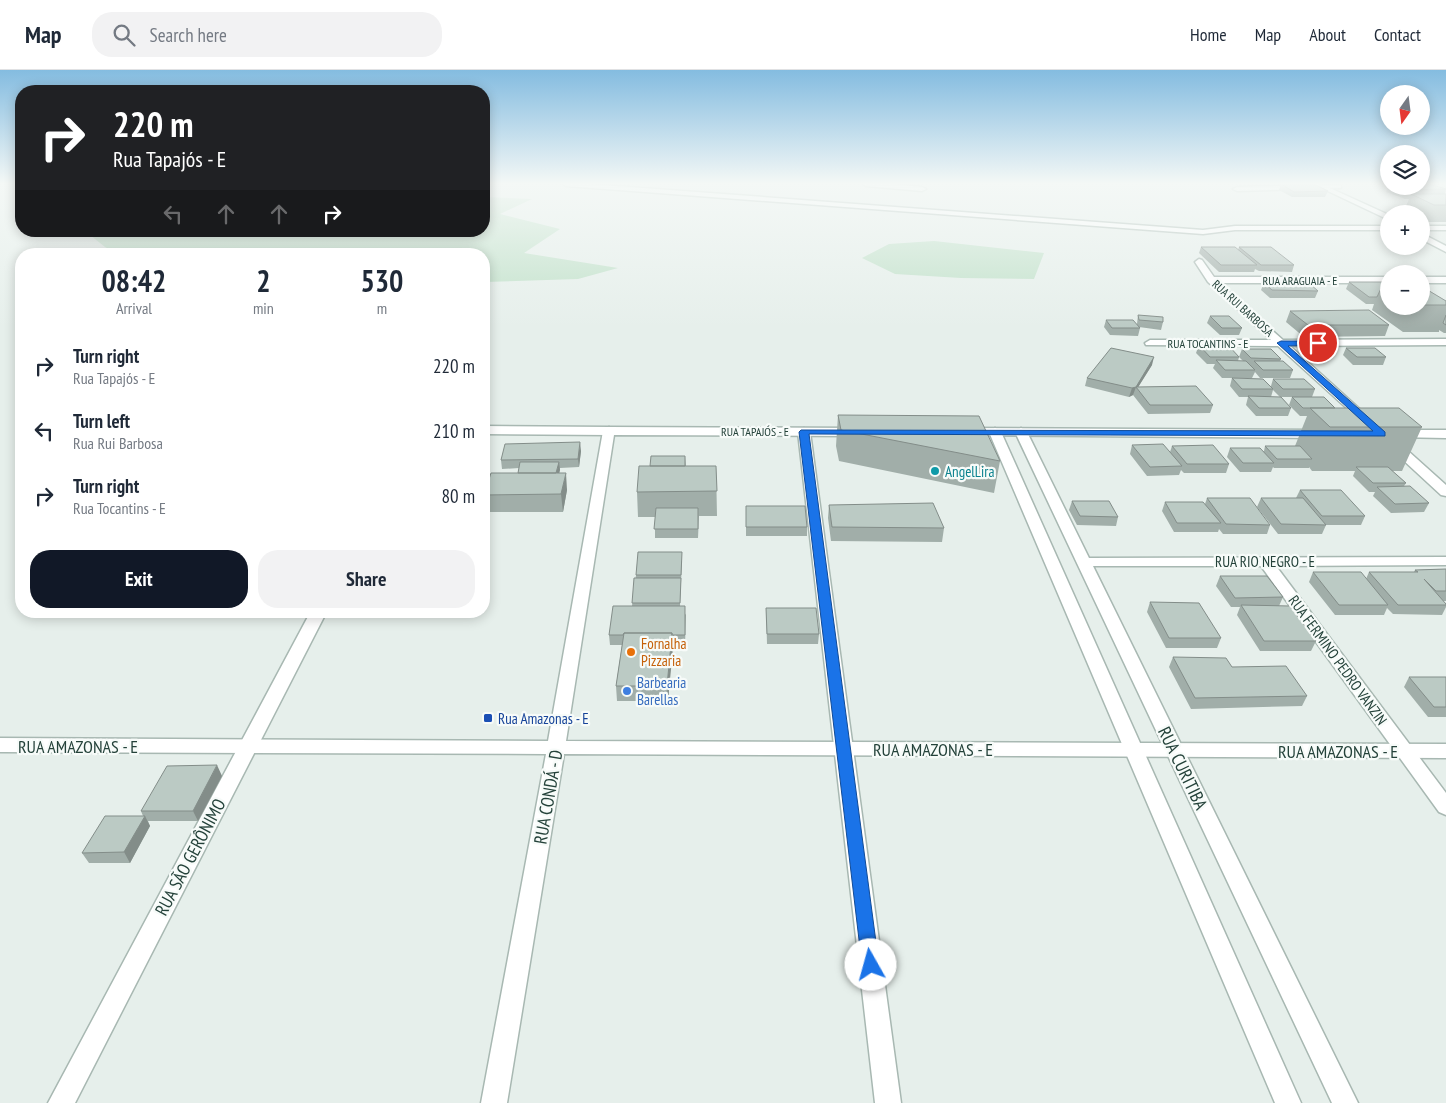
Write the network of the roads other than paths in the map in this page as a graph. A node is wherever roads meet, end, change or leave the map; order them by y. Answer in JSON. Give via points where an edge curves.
{"nodes":[{"id":1,"x":1430,"y":233,"type":"edge"},
{"id":2,"x":1430,"y":236,"type":"edge"},
{"id":3,"x":1446,"y":240,"type":"edge"},
{"id":4,"x":1446,"y":250,"type":"edge"},
{"id":5,"x":1199,"y":262,"type":"dead end"},
{"id":6,"x":1211,"y":280,"type":"junction"},
{"id":7,"x":1380,"y":280,"type":"edge"},
{"id":8,"x":1430,"y":280,"type":"edge"},
{"id":9,"x":1446,"y":280,"type":"edge"},
{"id":10,"x":1446,"y":342,"type":"edge"},
{"id":11,"x":1150,"y":343,"type":"dead end"},
{"id":12,"x":1281,"y":343,"type":"junction"},
{"id":13,"x":490,"y":430,"type":"edge"},
{"id":14,"x":609,"y":431,"type":"junction"},
{"id":15,"x":1378,"y":431,"type":"junction"},
{"id":16,"x":804,"y":432,"type":"junction"},
{"id":17,"x":871,"y":432,"type":"edge"},
{"id":18,"x":956,"y":432,"type":"edge"},
{"id":19,"x":995,"y":432,"type":"junction"},
{"id":20,"x":1021,"y":432,"type":"junction"},
{"id":21,"x":1333,"y":434,"type":"edge"},
{"id":22,"x":1446,"y":434,"type":"edge"},
{"id":23,"x":1446,"y":492,"type":"edge"},
{"id":24,"x":1265,"y":561,"type":"junction"},
{"id":25,"x":1446,"y":561,"type":"edge"},
{"id":26,"x":1084,"y":562,"type":"junction"},
{"id":27,"x":315,"y":618,"type":"edge"},
{"id":28,"x":0,"y":746,"type":"edge"},
{"id":29,"x":248,"y":746,"type":"junction"},
{"id":30,"x":556,"y":748,"type":"junction"},
{"id":31,"x":844,"y":749,"type":"junction"},
{"id":32,"x":1133,"y":750,"type":"junction"},
{"id":33,"x":1174,"y":750,"type":"junction"},
{"id":34,"x":1405,"y":751,"type":"junction"},
{"id":35,"x":1446,"y":751,"type":"edge"},
{"id":36,"x":1446,"y":807,"type":"edge"},
{"id":37,"x":61,"y":1103,"type":"edge"},
{"id":38,"x":494,"y":1103,"type":"edge"},
{"id":39,"x":888,"y":1103,"type":"edge"},
{"id":40,"x":1288,"y":1103,"type":"edge"},
{"id":41,"x":1345,"y":1103,"type":"edge"}],
"edges":[{"from":1,"to":3,"type":"street"},
{"from":2,"to":4,"type":"street"},
{"from":5,"to":6,"type":"street","name":"RUA RUI BARBOSA"},
{"from":6,"to":7,"type":"street","name":"RUA ARAGUAIA - E"},
{"from":6,"to":12,"type":"street","name":"RUA RUI BARBOSA"},
{"from":8,"to":9,"type":"street"},
{"from":10,"to":12,"type":"street","name":"RUA TOCANTINS - E"},
{"from":11,"to":12,"type":"street","name":"RUA TOCANTINS - E"},
{"from":12,"to":15,"type":"street","name":"RUA RUI BARBOSA"},
{"from":13,"to":14,"type":"street","name":"RUA TAPAJÓS - E"},
{"from":14,"to":16,"type":"street","name":"RUA TAPAJÓS - E"},
{"from":14,"to":30,"type":"street","name":"RUA CONDÁ - D"},
{"from":15,"to":22,"type":"street"},
{"from":15,"to":23,"type":"street","name":"RUA RUI BARBOSA"},
{"from":16,"to":17,"type":"street","name":"RUA TAPAJÓS - E"},
{"from":16,"to":31,"type":"street"},
{"from":18,"to":19,"type":"street"},
{"from":19,"to":20,"type":"street"},
{"from":19,"to":32,"type":"street"},
{"from":20,"to":21,"type":"street"},
{"from":20,"to":26,"type":"street","name":"RUA CURITIBA"},
{"from":24,"to":25,"type":"street","name":"RUA RIO NEGRO - E"},
{"from":24,"to":26,"type":"street","name":"RUA RIO NEGRO - E"},
{"from":24,"to":34,"type":"street","name":"RUA FERMINO PEDRO VANZIN"},
{"from":26,"to":33,"type":"street","name":"RUA CURITIBA"},
{"from":27,"to":29,"type":"street","name":"RUA SÃO GERÔNIMO"},
{"from":28,"to":29,"type":"street","name":"RUA AMAZONAS - E"},
{"from":29,"to":30,"type":"street","name":"RUA AMAZONAS - E"},
{"from":29,"to":37,"type":"street","name":"RUA SÃO GERÔNIMO"},
{"from":30,"to":31,"type":"street","name":"RUA AMAZONAS - E"},
{"from":30,"to":38,"type":"street","name":"RUA CONDÁ - D"},
{"from":31,"to":32,"type":"street","name":"RUA AMAZONAS - E"},
{"from":31,"to":39,"type":"street"},
{"from":32,"to":33,"type":"street","name":"RUA AMAZONAS - E"},
{"from":32,"to":40,"type":"street"},
{"from":33,"to":34,"type":"street","name":"RUA AMAZONAS - E"},
{"from":33,"to":41,"type":"street","name":"RUA CURITIBA"},
{"from":34,"to":35,"type":"street","name":"RUA AMAZONAS - E"},
{"from":34,"to":36,"type":"street","name":"RUA FERMINO PEDRO VANZIN"}]}
